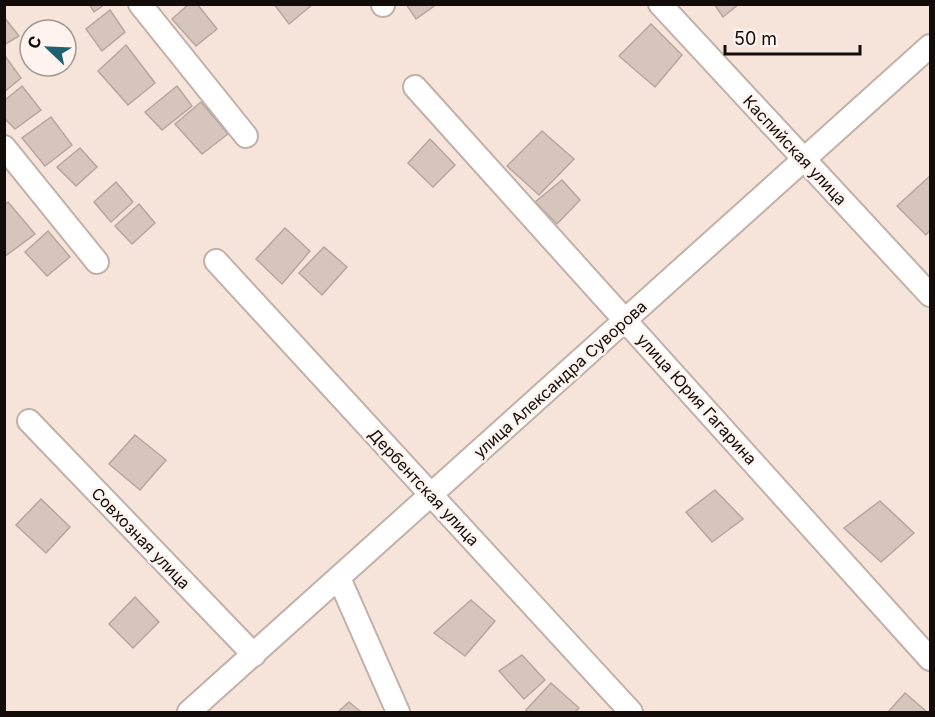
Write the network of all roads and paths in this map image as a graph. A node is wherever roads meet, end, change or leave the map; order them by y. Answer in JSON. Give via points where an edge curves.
{"nodes":[{"id":1,"x":140,"y":4,"type":"edge"},
{"id":2,"x":660,"y":4,"type":"edge"},
{"id":3,"x":930,"y":46,"type":"edge"},
{"id":4,"x":415,"y":87,"type":"dead end"},
{"id":5,"x":246,"y":136,"type":"dead end"},
{"id":6,"x":4,"y":147,"type":"edge"},
{"id":7,"x":805,"y":160,"type":"junction"},
{"id":8,"x":216,"y":261,"type":"dead end"},
{"id":9,"x":97,"y":262,"type":"dead end"},
{"id":10,"x":930,"y":295,"type":"edge"},
{"id":11,"x":626,"y":320,"type":"junction"},
{"id":12,"x":29,"y":421,"type":"dead end"},
{"id":13,"x":431,"y":495,"type":"junction"},
{"id":14,"x":339,"y":579,"type":"junction"},
{"id":15,"x":254,"y":655,"type":"junction"},
{"id":16,"x":930,"y":658,"type":"edge"},
{"id":17,"x":189,"y":712,"type":"edge"},
{"id":18,"x":398,"y":712,"type":"edge"},
{"id":19,"x":632,"y":712,"type":"edge"}],
"edges":[{"from":1,"to":5,"type":"street"},
{"from":2,"to":7,"type":"street","name":"Каспийская улица"},
{"from":3,"to":7,"type":"street","name":"улица Александра Суворова"},
{"from":4,"to":11,"type":"street","name":"улица Юрия Гагарина"},
{"from":6,"to":9,"type":"street"},
{"from":7,"to":10,"type":"street","name":"Каспийская улица"},
{"from":7,"to":11,"type":"street","name":"улица Александра Суворова"},
{"from":8,"to":13,"type":"street","name":"Дербентская улица"},
{"from":11,"to":13,"type":"street","name":"улица Александра Суворова"},
{"from":11,"to":16,"type":"street","name":"улица Юрия Гагарина"},
{"from":12,"to":15,"type":"street","name":"Совхозная улица"},
{"from":13,"to":14,"type":"street","name":"улица Александра Суворова"},
{"from":13,"to":19,"type":"street","name":"Дербентская улица"},
{"from":14,"to":15,"type":"street","name":"улица Александра Суворова"},
{"from":14,"to":18,"type":"street"},
{"from":15,"to":17,"type":"street","name":"улица Александра Суворова"}]}
